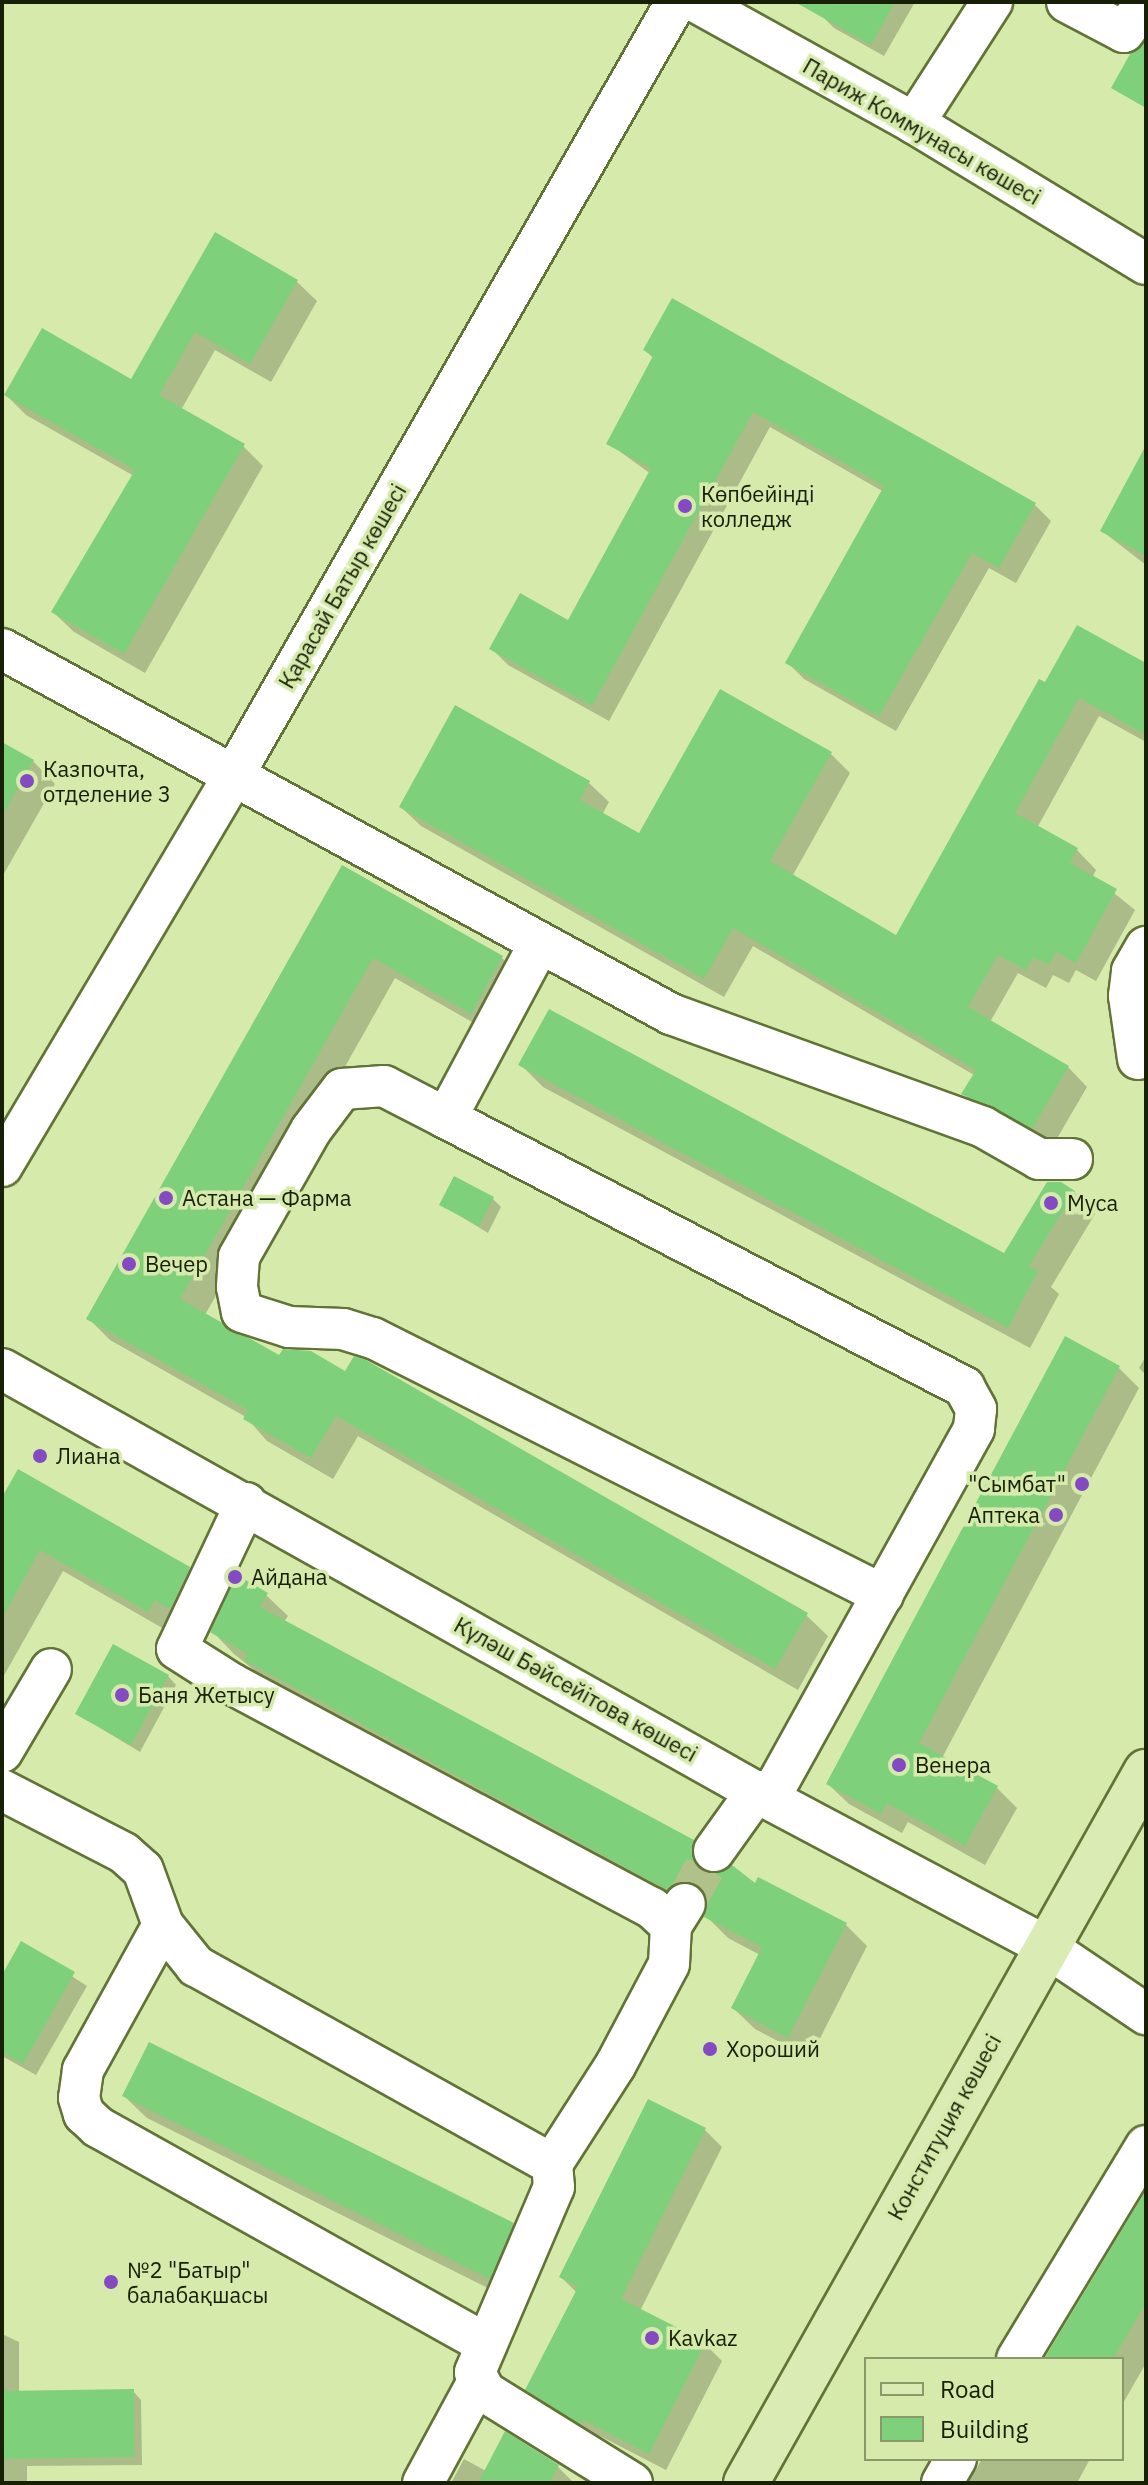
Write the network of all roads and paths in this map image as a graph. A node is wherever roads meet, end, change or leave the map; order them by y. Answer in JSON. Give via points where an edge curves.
{"nodes":[{"id":1,"x":676,"y":2,"type":"edge"},
{"id":2,"x":696,"y":2,"type":"edge"},
{"id":3,"x":992,"y":2,"type":"edge"},
{"id":4,"x":1067,"y":2,"type":"edge"},
{"id":5,"x":1146,"y":2,"type":"edge"},
{"id":6,"x":914,"y":123,"type":"junction"},
{"id":7,"x":1146,"y":264,"type":"edge"},
{"id":8,"x":3,"y":650,"type":"edge"},
{"id":9,"x":232,"y":778,"type":"junction"},
{"id":10,"x":538,"y":946,"type":"junction"},
{"id":11,"x":1146,"y":947,"type":"edge"},
{"id":12,"x":1138,"y":1059,"type":"dead end"},
{"id":13,"x":446,"y":1118,"type":"junction"},
{"id":14,"x":1072,"y":1159,"type":"dead end"},
{"id":15,"x":2,"y":1166,"type":"edge"},
{"id":16,"x":2,"y":1369,"type":"edge"},
{"id":17,"x":246,"y":1503,"type":"junction"},
{"id":18,"x":883,"y":1595,"type":"junction"},
{"id":19,"x":51,"y":1669,"type":"dead end"},
{"id":20,"x":2,"y":1752,"type":"edge"},
{"id":21,"x":1146,"y":1772,"type":"edge"},
{"id":22,"x":2,"y":1790,"type":"edge"},
{"id":23,"x":763,"y":1795,"type":"junction"},
{"id":24,"x":714,"y":1851,"type":"tunnel mouth"},
{"id":25,"x":163,"y":1925,"type":"junction"},
{"id":26,"x":1045,"y":1946,"type":"junction"},
{"id":27,"x":1146,"y":2014,"type":"edge"},
{"id":28,"x":1146,"y":2146,"type":"edge"},
{"id":29,"x":552,"y":2164,"type":"junction"},
{"id":30,"x":487,"y":2344,"type":"junction"},
{"id":31,"x":1018,"y":2357,"type":"edge"},
{"id":32,"x":477,"y":2383,"type":"junction"},
{"id":33,"x":955,"y":2461,"type":"edge"},
{"id":34,"x":423,"y":2483,"type":"edge"},
{"id":35,"x":632,"y":2483,"type":"edge"},
{"id":36,"x":746,"y":2483,"type":"edge"},
{"id":37,"x":942,"y":2483,"type":"edge"}],
"edges":[{"from":1,"to":9,"type":"street","name":"Қарасай Батыр көшесі"},
{"from":2,"to":6,"type":"street","name":"Париж Коммунасы көшесі"},
{"from":3,"to":6,"type":"street"},
{"from":4,"to":5,"type":"street","via":[[1124,32]]},
{"from":6,"to":7,"type":"street","name":"Париж Коммунасы көшесі"},
{"from":8,"to":9,"type":"street"},
{"from":9,"to":10,"type":"street"},
{"from":9,"to":15,"type":"street","name":"Қарасай Батыр көшесі"},
{"from":10,"to":13,"type":"street"},
{"from":10,"to":14,"type":"street","via":[[671,1014],[983,1127],[1039,1159]]},
{"from":11,"to":12,"type":"street","via":[[1132,971],[1129,996]]},
{"from":13,"to":18,"type":"street","via":[[964,1387],[976,1409],[974,1429]]},
{"from":13,"to":18,"type":"street","via":[[384,1086],[342,1089],[311,1130],[239,1257],[242,1312],[289,1327],[343,1329],[373,1338]]},
{"from":16,"to":17,"type":"street","name":"Күләш Бәйсейітова көшесі"},
{"from":17,"to":23,"type":"street","name":"Күләш Бәйсейітова көшесі"},
{"from":17,"to":29,"type":"street","via":[[177,1649],[232,1684],[652,1908],[678,1914],[669,1964],[615,2066]]},
{"from":18,"to":23,"type":"street"},
{"from":19,"to":20,"type":"street"},
{"from":21,"to":26,"type":"main road","name":"Конституция көшесі"},
{"from":22,"to":25,"type":"street","via":[[124,1853],[143,1870]]},
{"from":23,"to":24,"type":"street"},
{"from":23,"to":26,"type":"street","name":"Күләш Бәйсейітова көшесі"},
{"from":25,"to":29,"type":"street","via":[[196,1966]]},
{"from":25,"to":30,"type":"street","via":[[83,2070],[79,2098],[84,2114],[98,2127]]},
{"from":26,"to":27,"type":"street","name":"Күләш Бәйсейітова көшесі"},
{"from":26,"to":36,"type":"main road","name":"Конституция көшесі"},
{"from":28,"to":31,"type":"street"},
{"from":29,"to":30,"type":"street","via":[[554,2187]]},
{"from":30,"to":32,"type":"street","via":[[475,2372]]},
{"from":32,"to":34,"type":"street"},
{"from":32,"to":35,"type":"street"},
{"from":33,"to":37,"type":"street"}]}
